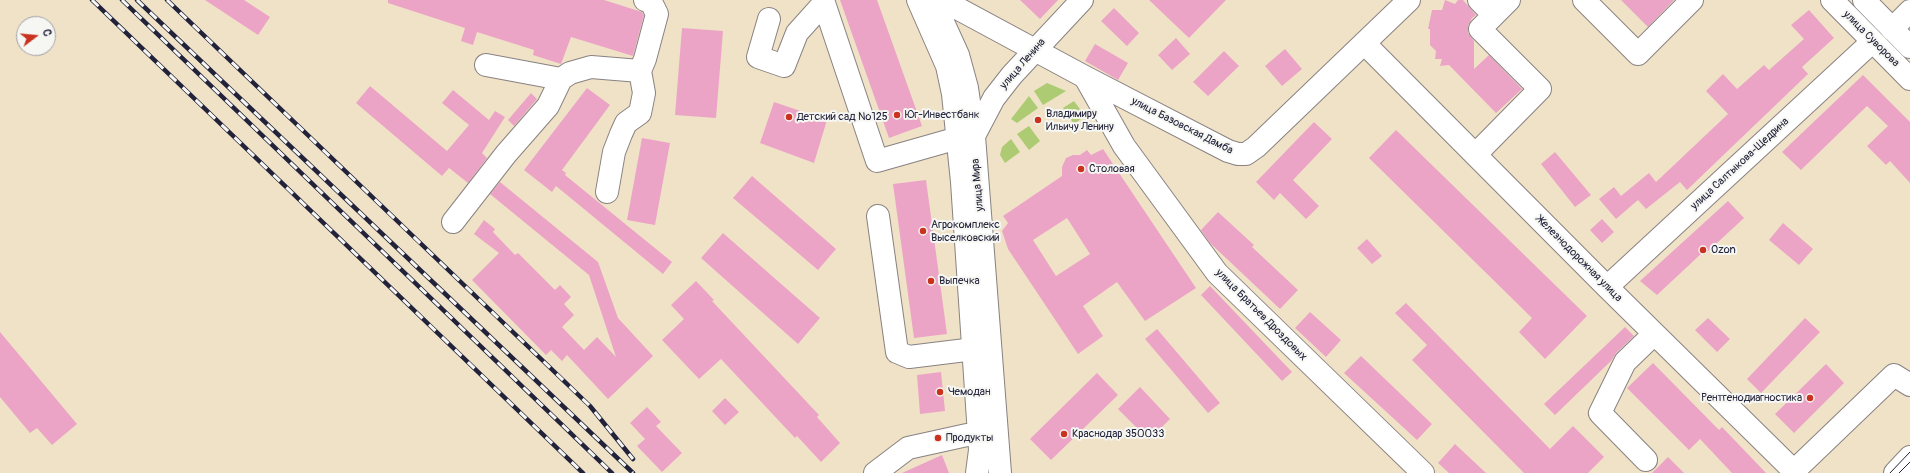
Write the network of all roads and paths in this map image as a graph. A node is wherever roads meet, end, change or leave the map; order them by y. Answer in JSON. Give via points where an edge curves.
{"nodes":[{"id":1,"x":645,"y":0,"type":"edge"},
{"id":2,"x":918,"y":0,"type":"edge"},
{"id":3,"x":933,"y":0,"type":"edge"},
{"id":4,"x":942,"y":0,"type":"edge"},
{"id":5,"x":1082,"y":0,"type":"edge"},
{"id":6,"x":1409,"y":0,"type":"edge"},
{"id":7,"x":1509,"y":0,"type":"edge"},
{"id":8,"x":1584,"y":0,"type":"edge"},
{"id":9,"x":1692,"y":0,"type":"edge"},
{"id":10,"x":1832,"y":0,"type":"edge"},
{"id":11,"x":1864,"y":0,"type":"edge"},
{"id":12,"x":1486,"y":8,"type":"edge"},
{"id":13,"x":1910,"y":11,"type":"edge"},
{"id":14,"x":769,"y":19,"type":"dead end"},
{"id":15,"x":1892,"y":29,"type":"junction"},
{"id":16,"x":1364,"y":42,"type":"junction"},
{"id":17,"x":1872,"y":42,"type":"junction"},
{"id":18,"x":1910,"y":47,"type":"edge"},
{"id":19,"x":1035,"y":49,"type":"junction"},
{"id":20,"x":486,"y":65,"type":"dead end"},
{"id":21,"x":640,"y":71,"type":"junction"},
{"id":22,"x":1085,"y":76,"type":"junction"},
{"id":23,"x":561,"y":79,"type":"junction"},
{"id":24,"x":1910,"y":79,"type":"edge"},
{"id":25,"x":966,"y":137,"type":"junction"},
{"id":26,"x":1476,"y":154,"type":"junction"},
{"id":27,"x":607,"y":192,"type":"dead end"},
{"id":28,"x":878,"y":216,"type":"dead end"},
{"id":29,"x":453,"y":222,"type":"dead end"},
{"id":30,"x":1607,"y":288,"type":"junction"},
{"id":31,"x":1654,"y":334,"type":"junction"},
{"id":32,"x":974,"y":349,"type":"junction"},
{"id":33,"x":1910,"y":385,"type":"edge"},
{"id":34,"x":979,"y":434,"type":"junction"},
{"id":35,"x":1910,"y":457,"type":"edge"},
{"id":36,"x":1646,"y":460,"type":"dead end"},
{"id":37,"x":1795,"y":472,"type":"edge"},
{"id":38,"x":875,"y":473,"type":"edge"},
{"id":39,"x":977,"y":473,"type":"edge"},
{"id":40,"x":1000,"y":473,"type":"edge"},
{"id":41,"x":1423,"y":473,"type":"edge"},
{"id":42,"x":1895,"y":473,"type":"edge"}],
"edges":[{"from":1,"to":21,"type":"street","via":[[651,2],[657,14]]},
{"from":2,"to":25,"type":"street","name":"улица Мира","via":[[947,66],[952,94]]},
{"from":3,"to":25,"type":"street","name":"улица Мира","via":[[958,55],[967,88]]},
{"from":4,"to":19,"type":"street","name":"улица Базовская Дамба"},
{"from":5,"to":19,"type":"street","name":"улица Ленина"},
{"from":6,"to":16,"type":"street","name":"улица Базовская Дамба"},
{"from":7,"to":12,"type":"street"},
{"from":8,"to":9,"type":"street","via":[[1638,54]]},
{"from":10,"to":17,"type":"street","name":"улица Суворова"},
{"from":11,"to":15,"type":"street","name":"улица Суворова"},
{"from":12,"to":26,"type":"street","via":[[1480,29],[1540,89]]},
{"from":13,"to":15,"type":"street"},
{"from":14,"to":25,"type":"street","via":[[758,57],[784,66],[797,33],[824,3],[877,161]]},
{"from":15,"to":18,"type":"street","name":"улица Суворова"},
{"from":16,"to":22,"type":"street","name":"улица Базовская Дамба","via":[[1246,154],[1228,151]]},
{"from":16,"to":26,"type":"street","name":"Железнодорожная улица"},
{"from":17,"to":24,"type":"street","name":"улица Суворова"},
{"from":17,"to":30,"type":"street","name":"улица Салтыкова-Щедрина"},
{"from":19,"to":22,"type":"street","name":"улица Базовская Дамба"},
{"from":19,"to":25,"type":"street","name":"улица Ленина","via":[[994,98]]},
{"from":20,"to":23,"type":"street"},
{"from":21,"to":23,"type":"street","via":[[591,67],[570,73]]},
{"from":21,"to":27,"type":"street","via":[[644,93],[640,113],[626,123],[621,134],[614,152]]},
{"from":22,"to":41,"type":"street","name":"улица Братьев Дроздовых","via":[[1124,146],[1217,273]]},
{"from":23,"to":29,"type":"street","via":[[548,106],[506,154]]},
{"from":25,"to":32,"type":"street","name":"улица Мира"},
{"from":25,"to":40,"type":"street","name":"улица Мира"},
{"from":26,"to":30,"type":"street","name":"Железнодорожная улица"},
{"from":28,"to":32,"type":"street","via":[[897,352],[909,357]]},
{"from":30,"to":31,"type":"street","name":"Железнодорожная улица"},
{"from":31,"to":36,"type":"street","via":[[1625,362],[1600,413]]},
{"from":31,"to":37,"type":"street","name":"Железнодорожная улица"},
{"from":32,"to":34,"type":"street","name":"улица Мира"},
{"from":33,"to":37,"type":"street","via":[[1894,375]]},
{"from":34,"to":38,"type":"street","via":[[908,448]]},
{"from":34,"to":39,"type":"street","name":"улица Мира"},
{"from":35,"to":42,"type":"street"}]}
